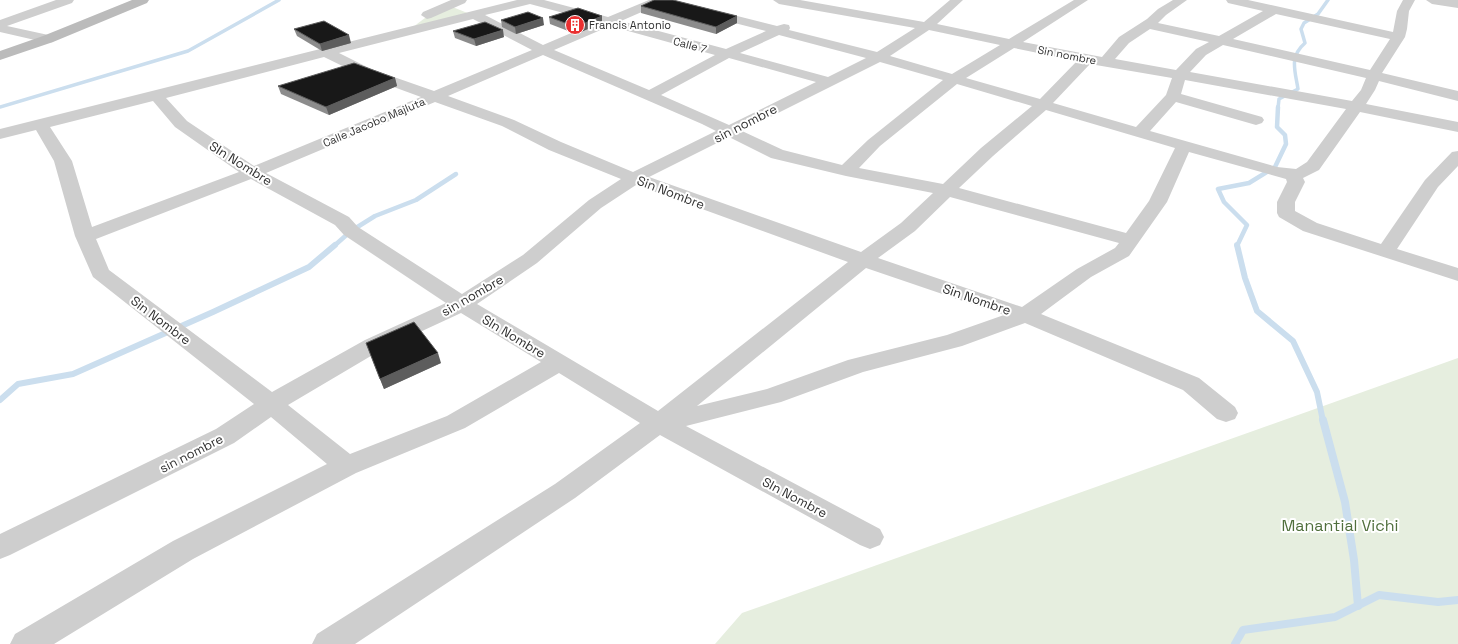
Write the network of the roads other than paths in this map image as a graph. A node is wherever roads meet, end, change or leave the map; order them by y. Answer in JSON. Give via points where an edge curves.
{"nodes":[{"id":1,"x":68,"y":0,"type":"edge"},
{"id":2,"x":143,"y":0,"type":"edge"},
{"id":3,"x":461,"y":0,"type":"edge"},
{"id":4,"x":531,"y":0,"type":"edge"},
{"id":5,"x":660,"y":0,"type":"edge"},
{"id":6,"x":779,"y":0,"type":"edge"},
{"id":7,"x":957,"y":0,"type":"edge"},
{"id":8,"x":1082,"y":0,"type":"edge"},
{"id":9,"x":1181,"y":0,"type":"edge"},
{"id":10,"x":1232,"y":0,"type":"edge"},
{"id":11,"x":1409,"y":0,"type":"edge"},
{"id":12,"x":1432,"y":0,"type":"edge"},
{"id":13,"x":821,"y":4,"type":"edge"},
{"id":14,"x":1458,"y":4,"type":"edge"},
{"id":15,"x":1275,"y":9,"type":"junction"},
{"id":16,"x":473,"y":14,"type":"junction"},
{"id":17,"x":806,"y":15,"type":"dead end"},
{"id":18,"x":607,"y":22,"type":"junction"},
{"id":19,"x":793,"y":23,"type":"dead end"},
{"id":20,"x":0,"y":24,"type":"edge"},
{"id":21,"x":1148,"y":25,"type":"junction"},
{"id":22,"x":927,"y":26,"type":"junction"},
{"id":23,"x":0,"y":28,"type":"edge"},
{"id":24,"x":780,"y":30,"type":"junction"},
{"id":25,"x":405,"y":31,"type":"junction"},
{"id":26,"x":1398,"y":37,"type":"junction"},
{"id":27,"x":48,"y":39,"type":"junction"},
{"id":28,"x":1221,"y":42,"type":"junction"},
{"id":29,"x":1012,"y":43,"type":"junction"},
{"id":30,"x":542,"y":50,"type":"junction"},
{"id":31,"x":325,"y":52,"type":"junction"},
{"id":32,"x":727,"y":54,"type":"junction"},
{"id":33,"x":0,"y":56,"type":"edge"},
{"id":34,"x":879,"y":57,"type":"junction"},
{"id":35,"x":1096,"y":61,"type":"junction"},
{"id":36,"x":1180,"y":74,"type":"junction"},
{"id":37,"x":1374,"y":75,"type":"junction"},
{"id":38,"x":954,"y":79,"type":"junction"},
{"id":39,"x":828,"y":81,"type":"junction"},
{"id":40,"x":156,"y":96,"type":"junction"},
{"id":41,"x":649,"y":96,"type":"junction"},
{"id":42,"x":1173,"y":96,"type":"junction"},
{"id":43,"x":1458,"y":96,"type":"edge"},
{"id":44,"x":434,"y":97,"type":"junction"},
{"id":45,"x":1043,"y":105,"type":"junction"},
{"id":46,"x":1356,"y":106,"type":"junction"},
{"id":47,"x":1256,"y":120,"type":"dead end"},
{"id":48,"x":41,"y":125,"type":"junction"},
{"id":49,"x":1458,"y":127,"type":"edge"},
{"id":50,"x":727,"y":132,"type":"junction"},
{"id":51,"x":1140,"y":132,"type":"junction"},
{"id":52,"x":0,"y":134,"type":"edge"},
{"id":53,"x":1184,"y":146,"type":"junction"},
{"id":54,"x":1458,"y":156,"type":"edge"},
{"id":55,"x":846,"y":171,"type":"junction"},
{"id":56,"x":252,"y":172,"type":"junction"},
{"id":57,"x":1293,"y":175,"type":"junction"},
{"id":58,"x":634,"y":178,"type":"junction"},
{"id":59,"x":946,"y":190,"type":"junction"},
{"id":60,"x":85,"y":236,"type":"junction"},
{"id":61,"x":1131,"y":240,"type":"junction"},
{"id":62,"x":1386,"y":251,"type":"junction"},
{"id":63,"x":863,"y":260,"type":"junction"},
{"id":64,"x":1458,"y":275,"type":"edge"},
{"id":65,"x":462,"y":304,"type":"junction"},
{"id":66,"x":1025,"y":315,"type":"junction"},
{"id":67,"x":558,"y":363,"type":"junction"},
{"id":68,"x":271,"y":404,"type":"junction"},
{"id":69,"x":1226,"y":413,"type":"dead end"},
{"id":70,"x":659,"y":423,"type":"junction"},
{"id":71,"x":347,"y":466,"type":"junction"},
{"id":72,"x":870,"y":538,"type":"dead end"},
{"id":73,"x":0,"y":547,"type":"edge"},
{"id":74,"x":26,"y":644,"type":"edge"},
{"id":75,"x":328,"y":644,"type":"edge"}],
"edges":[{"from":1,"to":20,"type":"street"},
{"from":2,"to":27,"type":"street"},
{"from":3,"to":25,"type":"street","via":[[428,15]]},
{"from":4,"to":16,"type":"street"},
{"from":4,"to":18,"type":"street","name":"Calle 7"},
{"from":5,"to":18,"type":"street","name":"Calle Jacobo Majluta"},
{"from":5,"to":24,"type":"street"},
{"from":6,"to":13,"type":"street","name":"Sin nombre"},
{"from":7,"to":22,"type":"street","name":"sin nombre"},
{"from":8,"to":29,"type":"street","name":"Sin Nombre"},
{"from":9,"to":21,"type":"street"},
{"from":10,"to":15,"type":"street"},
{"from":11,"to":26,"type":"street","via":[[1403,11]]},
{"from":12,"to":14,"type":"street"},
{"from":13,"to":17,"type":"street"},
{"from":13,"to":22,"type":"street","name":"Sin nombre"},
{"from":15,"to":26,"type":"street"},
{"from":15,"to":28,"type":"street"},
{"from":16,"to":25,"type":"street"},
{"from":16,"to":30,"type":"street","name":"Sin Nombre"},
{"from":18,"to":30,"type":"street","name":"Calle Jacobo Majluta"},
{"from":18,"to":32,"type":"street","name":"Calle 7"},
{"from":19,"to":24,"type":"street"},
{"from":21,"to":28,"type":"street"},
{"from":21,"to":35,"type":"street"},
{"from":22,"to":29,"type":"street","name":"Sin nombre"},
{"from":22,"to":34,"type":"street","name":"sin nombre"},
{"from":23,"to":27,"type":"street"},
{"from":24,"to":32,"type":"street"},
{"from":24,"to":34,"type":"street"},
{"from":25,"to":31,"type":"street"},
{"from":26,"to":37,"type":"street"},
{"from":27,"to":33,"type":"street"},
{"from":28,"to":36,"type":"street","via":[[1201,52]]},
{"from":28,"to":37,"type":"street"},
{"from":29,"to":35,"type":"street","name":"Sin nombre"},
{"from":29,"to":38,"type":"street","name":"Sin Nombre"},
{"from":30,"to":41,"type":"street","name":"Sin Nombre"},
{"from":30,"to":44,"type":"street","name":"Calle Jacobo Majluta"},
{"from":31,"to":40,"type":"street"},
{"from":31,"to":44,"type":"street","name":"Sin Nombre","via":[[366,72]]},
{"from":32,"to":39,"type":"street","name":"Calle 7"},
{"from":32,"to":41,"type":"street"},
{"from":34,"to":38,"type":"street"},
{"from":34,"to":39,"type":"street","name":"sin nombre"},
{"from":35,"to":36,"type":"street","name":"Sin nombre"},
{"from":35,"to":45,"type":"street"},
{"from":36,"to":42,"type":"street"},
{"from":36,"to":46,"type":"street","name":"Sin nombre"},
{"from":37,"to":43,"type":"street"},
{"from":37,"to":46,"type":"street","via":[[1368,90]]},
{"from":38,"to":45,"type":"street"},
{"from":38,"to":55,"type":"street","name":"Sin Nombre","via":[[874,143]]},
{"from":39,"to":50,"type":"street","name":"sin nombre"},
{"from":40,"to":48,"type":"street"},
{"from":40,"to":56,"type":"street","name":"SIn Nombre","via":[[181,124]]},
{"from":41,"to":50,"type":"street","name":"Sin Nombre","via":[[708,121]]},
{"from":42,"to":47,"type":"street"},
{"from":42,"to":51,"type":"street"},
{"from":44,"to":56,"type":"street","name":"Calle Jacobo Majluta"},
{"from":44,"to":58,"type":"street","name":"Sin Nombre","via":[[508,123],[555,146]]},
{"from":45,"to":51,"type":"street"},
{"from":45,"to":59,"type":"street"},
{"from":46,"to":49,"type":"street","name":"Sin nombre"},
{"from":46,"to":57,"type":"street","via":[[1313,166],[1305,173]]},
{"from":48,"to":52,"type":"street"},
{"from":48,"to":60,"type":"street","name":"Sin Nombre","via":[[63,161]]},
{"from":50,"to":55,"type":"street","name":"Sin Nombre","via":[[777,154]]},
{"from":50,"to":58,"type":"street","name":"sin nombre"},
{"from":51,"to":53,"type":"street"},
{"from":53,"to":57,"type":"street"},
{"from":53,"to":61,"type":"street","name":"Sin Nombre","via":[[1158,202]]},
{"from":54,"to":62,"type":"street","via":[[1431,184]]},
{"from":55,"to":59,"type":"street","name":"Sin Nombre"},
{"from":56,"to":60,"type":"street","name":"Calle Jacobo Majluta"},
{"from":56,"to":65,"type":"street","name":"SIn Nombre","via":[[342,221],[351,231]]},
{"from":57,"to":62,"type":"street","via":[[1296,182],[1286,202],[1286,213],[1310,227]]},
{"from":58,"to":63,"type":"street","name":"Sin Nombre"},
{"from":58,"to":65,"type":"street","name":"sin nombre","via":[[595,204],[530,259]]},
{"from":59,"to":61,"type":"street","name":"Sin Nombre"},
{"from":59,"to":63,"type":"street","via":[[908,227]]},
{"from":60,"to":68,"type":"street","name":"Sin Nombre","via":[[100,273]]},
{"from":61,"to":66,"type":"street","name":"Sin Nombre","via":[[1122,252],[1084,273]]},
{"from":62,"to":64,"type":"street"},
{"from":63,"to":66,"type":"street","name":"Sin Nombre"},
{"from":63,"to":70,"type":"street"},
{"from":65,"to":67,"type":"street","name":"SIn Nombre"},
{"from":65,"to":68,"type":"street","name":"sin nombre","via":[[373,345]]},
{"from":66,"to":69,"type":"street","name":"Sin Nombre","via":[[1191,384]]},
{"from":66,"to":70,"type":"street","name":"Sin Nombre","via":[[954,341],[856,366],[772,396]]},
{"from":67,"to":70,"type":"street","name":"SIn Nombre"},
{"from":67,"to":71,"type":"street","name":"Sin Nombre","via":[[456,422]]},
{"from":68,"to":71,"type":"street","name":"Sin Nombre"},
{"from":68,"to":73,"type":"street","name":"sin nombre","via":[[225,436]]},
{"from":70,"to":72,"type":"street","name":"SIn Nombre"},
{"from":70,"to":75,"type":"street","via":[[559,495]]},
{"from":71,"to":74,"type":"street","name":"Sin Nombre","via":[[183,550]]}]}
